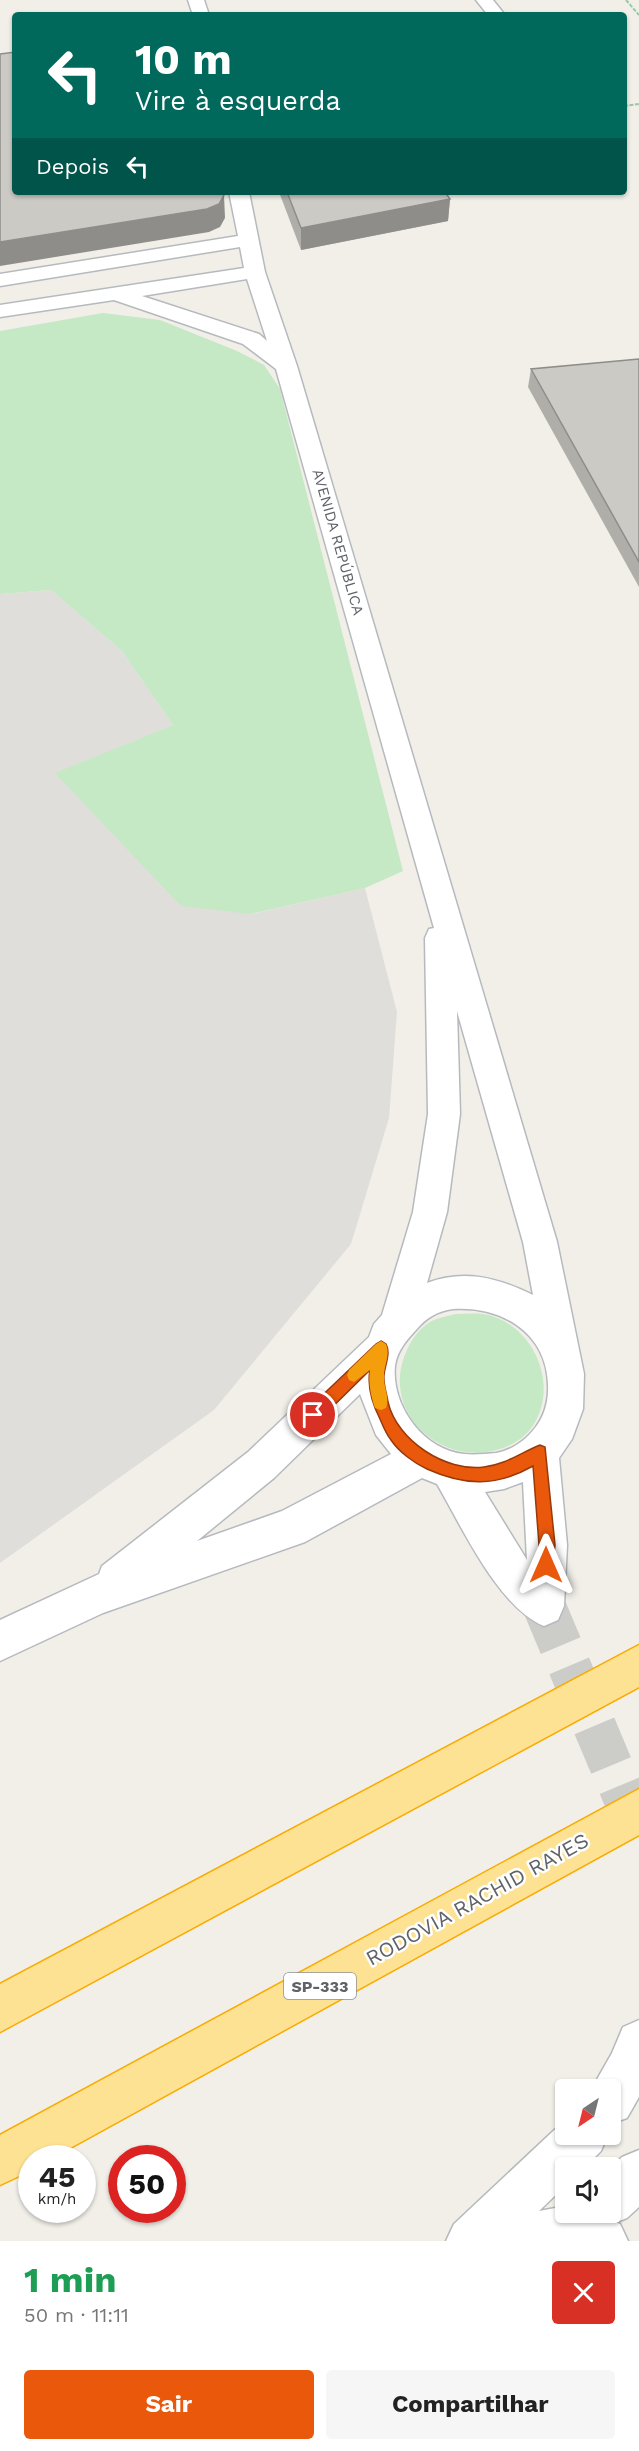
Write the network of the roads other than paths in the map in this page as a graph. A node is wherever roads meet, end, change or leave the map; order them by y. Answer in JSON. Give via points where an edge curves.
{"nodes":[{"id":1,"x":484,"y":0,"type":"edge"},
{"id":2,"x":494,"y":12,"type":"edge"},
{"id":3,"x":240,"y":195,"type":"edge"},
{"id":4,"x":248,"y":240,"type":"junction"},
{"id":5,"x":255,"y":272,"type":"junction"},
{"id":6,"x":0,"y":280,"type":"edge"},
{"id":7,"x":115,"y":293,"type":"junction"},
{"id":8,"x":0,"y":311,"type":"edge"},
{"id":9,"x":286,"y":366,"type":"junction"},
{"id":10,"x":439,"y":892,"type":"junction"},
{"id":11,"x":390,"y":1334,"type":"junction"},
{"id":12,"x":564,"y":1364,"type":"junction"},
{"id":13,"x":540,"y":1453,"type":"junction"},
{"id":14,"x":436,"y":1465,"type":"junction"},
{"id":15,"x":96,"y":1596,"type":"junction"},
{"id":16,"x":0,"y":1641,"type":"edge"},
{"id":17,"x":639,"y":1665,"type":"edge"},
{"id":18,"x":639,"y":1811,"type":"edge"},
{"id":19,"x":0,"y":2009,"type":"edge"},
{"id":20,"x":639,"y":2043,"type":"edge"},
{"id":21,"x":621,"y":2083,"type":"edge"},
{"id":22,"x":572,"y":2145,"type":"edge"},
{"id":23,"x":0,"y":2161,"type":"edge"},
{"id":24,"x":639,"y":2174,"type":"edge"},
{"id":25,"x":621,"y":2191,"type":"edge"},
{"id":26,"x":591,"y":2229,"type":"edge"},
{"id":27,"x":471,"y":2241,"type":"edge"},
{"id":28,"x":476,"y":2241,"type":"edge"}],
"edges":[{"from":1,"to":2,"type":"main road"},
{"from":3,"to":4,"type":"main road","name":"AVENIDA REPÚBLICA"},
{"from":4,"to":5,"type":"main road","name":"AVENIDA REPÚBLICA"},
{"from":4,"to":6,"type":"main road"},
{"from":5,"to":7,"type":"main road"},
{"from":5,"to":9,"type":"main road","name":"AVENIDA REPÚBLICA"},
{"from":7,"to":8,"type":"main road"},
{"from":7,"to":9,"type":"main road","via":[[251,339]]},
{"from":9,"to":10,"type":"main road","name":"AVENIDA REPÚBLICA"},
{"from":10,"to":11,"type":"main road","via":[[444,1114],[430,1212]]},
{"from":10,"to":12,"type":"main road","via":[[540,1242]]},
{"from":11,"to":12,"type":"main road","via":[[422,1301],[448,1293],[478,1292],[506,1299],[532,1314],[552,1337]]},
{"from":11,"to":14,"type":"main road","via":[[376,1377],[382,1407],[397,1436]]},
{"from":11,"to":15,"type":"main road","via":[[261,1465]]},
{"from":12,"to":13,"type":"main road","via":[[567,1401],[558,1430]]},
{"from":13,"to":14,"type":"main road","via":[[513,1468],[482,1475]]},
{"from":13,"to":14,"type":"main road","via":[[547,1545],[544,1606],[510,1571]]},
{"from":14,"to":15,"type":"main road","via":[[291,1528]]},
{"from":15,"to":16,"type":"main road"},
{"from":17,"to":19,"type":"highway"},
{"from":18,"to":23,"type":"highway","name":"RODOVIA RACHID RAYES","number":"SP-333"},
{"from":20,"to":21,"type":"main road"},
{"from":22,"to":27,"type":"main road"},
{"from":24,"to":25,"type":"main road"},
{"from":26,"to":28,"type":"main road"}]}
